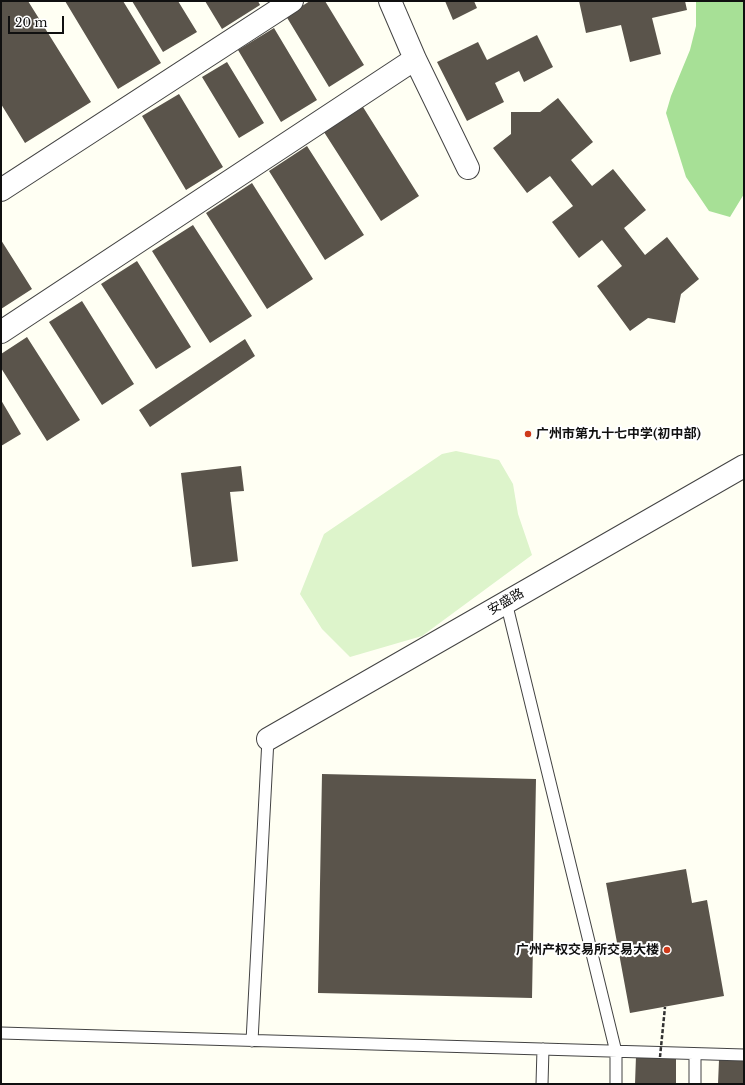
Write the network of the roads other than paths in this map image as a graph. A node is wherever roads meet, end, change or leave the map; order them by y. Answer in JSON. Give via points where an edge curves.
{"nodes":[{"id":1,"x":292,"y":1,"type":"edge"},
{"id":2,"x":390,"y":1,"type":"edge"},
{"id":3,"x":415,"y":59,"type":"junction"},
{"id":4,"x":468,"y":168,"type":"dead end"},
{"id":5,"x":1,"y":190,"type":"edge"},
{"id":6,"x":1,"y":332,"type":"edge"},
{"id":7,"x":744,"y":466,"type":"edge"},
{"id":8,"x":506,"y":602,"type":"junction"},
{"id":9,"x":268,"y":739,"type":"joint"},
{"id":10,"x":1,"y":1033,"type":"edge"},
{"id":11,"x":252,"y":1041,"type":"junction"},
{"id":12,"x":543,"y":1050,"type":"junction"},
{"id":13,"x":616,"y":1052,"type":"junction"},
{"id":14,"x":695,"y":1054,"type":"junction"},
{"id":15,"x":744,"y":1056,"type":"edge"},
{"id":16,"x":542,"y":1084,"type":"edge"},
{"id":17,"x":616,"y":1084,"type":"edge"},
{"id":18,"x":695,"y":1084,"type":"edge"}],
"edges":[{"from":1,"to":5,"type":"street"},
{"from":2,"to":3,"type":"street"},
{"from":3,"to":4,"type":"street"},
{"from":3,"to":6,"type":"street"},
{"from":7,"to":8,"type":"street","name":"安盛路"},
{"from":8,"to":9,"type":"street","name":"安盛路"},
{"from":8,"to":13,"type":"lane"},
{"from":9,"to":11,"type":"lane"},
{"from":10,"to":11,"type":"lane"},
{"from":11,"to":12,"type":"lane"},
{"from":12,"to":13,"type":"lane"},
{"from":12,"to":16,"type":"lane"},
{"from":13,"to":14,"type":"lane"},
{"from":13,"to":17,"type":"lane"},
{"from":14,"to":15,"type":"lane"},
{"from":14,"to":18,"type":"lane"}]}
